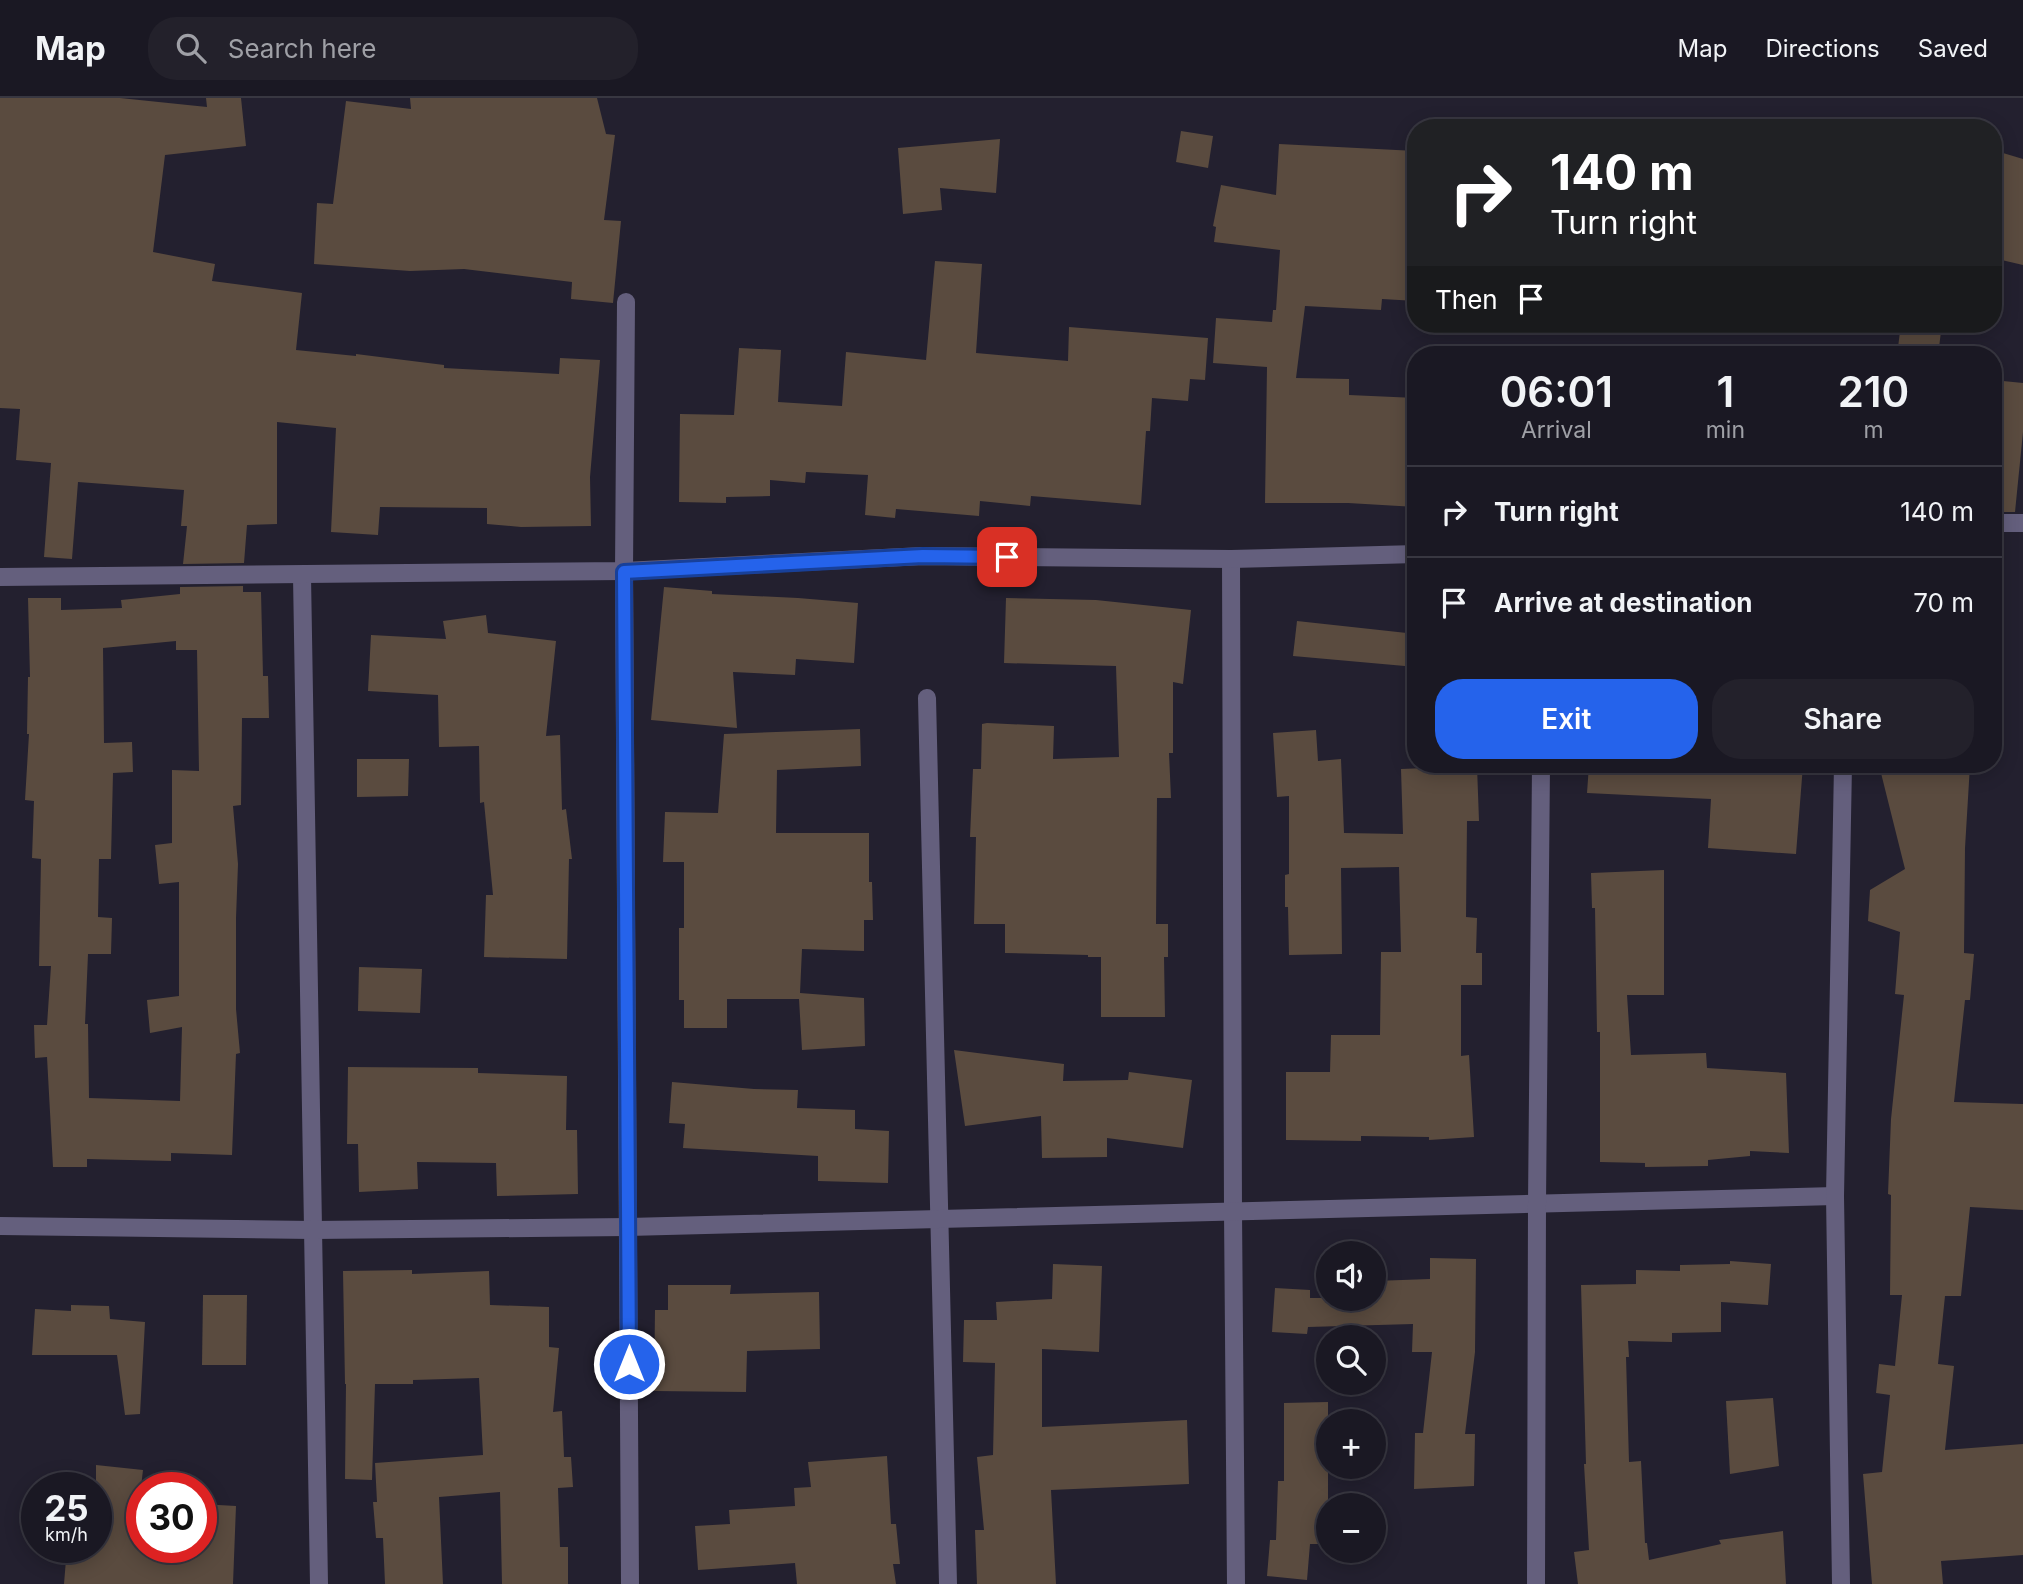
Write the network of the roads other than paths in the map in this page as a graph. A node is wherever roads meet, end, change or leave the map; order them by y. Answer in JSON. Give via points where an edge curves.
{"nodes":[{"id":1,"x":626,"y":302,"type":"dead end"},
{"id":2,"x":2002,"y":523,"type":"edge"},
{"id":3,"x":2023,"y":523,"type":"edge"},
{"id":4,"x":1407,"y":554,"type":"edge"},
{"id":5,"x":1231,"y":559,"type":"junction"},
{"id":6,"x":624,"y":572,"type":"junction"},
{"id":7,"x":302,"y":576,"type":"junction"},
{"id":8,"x":0,"y":577,"type":"edge"},
{"id":9,"x":927,"y":698,"type":"dead end"},
{"id":10,"x":1541,"y":773,"type":"edge"},
{"id":11,"x":1843,"y":773,"type":"edge"},
{"id":12,"x":1835,"y":1196,"type":"junction"},
{"id":13,"x":1537,"y":1203,"type":"junction"},
{"id":14,"x":1233,"y":1211,"type":"junction"},
{"id":15,"x":940,"y":1219,"type":"junction"},
{"id":16,"x":0,"y":1226,"type":"edge"},
{"id":17,"x":628,"y":1227,"type":"junction"},
{"id":18,"x":313,"y":1230,"type":"junction"},
{"id":19,"x":319,"y":1584,"type":"edge"},
{"id":20,"x":629,"y":1584,"type":"edge"},
{"id":21,"x":948,"y":1584,"type":"edge"},
{"id":22,"x":1236,"y":1584,"type":"edge"},
{"id":23,"x":1536,"y":1584,"type":"edge"},
{"id":24,"x":1841,"y":1584,"type":"edge"}],
"edges":[{"from":1,"to":6,"type":"street"},
{"from":2,"to":3,"type":"street"},
{"from":4,"to":5,"type":"street"},
{"from":5,"to":6,"type":"street","via":[[923,556]]},
{"from":5,"to":14,"type":"street"},
{"from":6,"to":7,"type":"street"},
{"from":6,"to":17,"type":"street"},
{"from":7,"to":8,"type":"street"},
{"from":7,"to":18,"type":"street"},
{"from":9,"to":15,"type":"street"},
{"from":10,"to":13,"type":"street"},
{"from":11,"to":12,"type":"street"},
{"from":12,"to":13,"type":"street"},
{"from":12,"to":24,"type":"street"},
{"from":13,"to":14,"type":"street"},
{"from":13,"to":23,"type":"street"},
{"from":14,"to":15,"type":"street"},
{"from":14,"to":22,"type":"street"},
{"from":15,"to":17,"type":"street"},
{"from":15,"to":21,"type":"street"},
{"from":16,"to":18,"type":"street"},
{"from":17,"to":18,"type":"street"},
{"from":17,"to":20,"type":"street"},
{"from":18,"to":19,"type":"street"}]}
